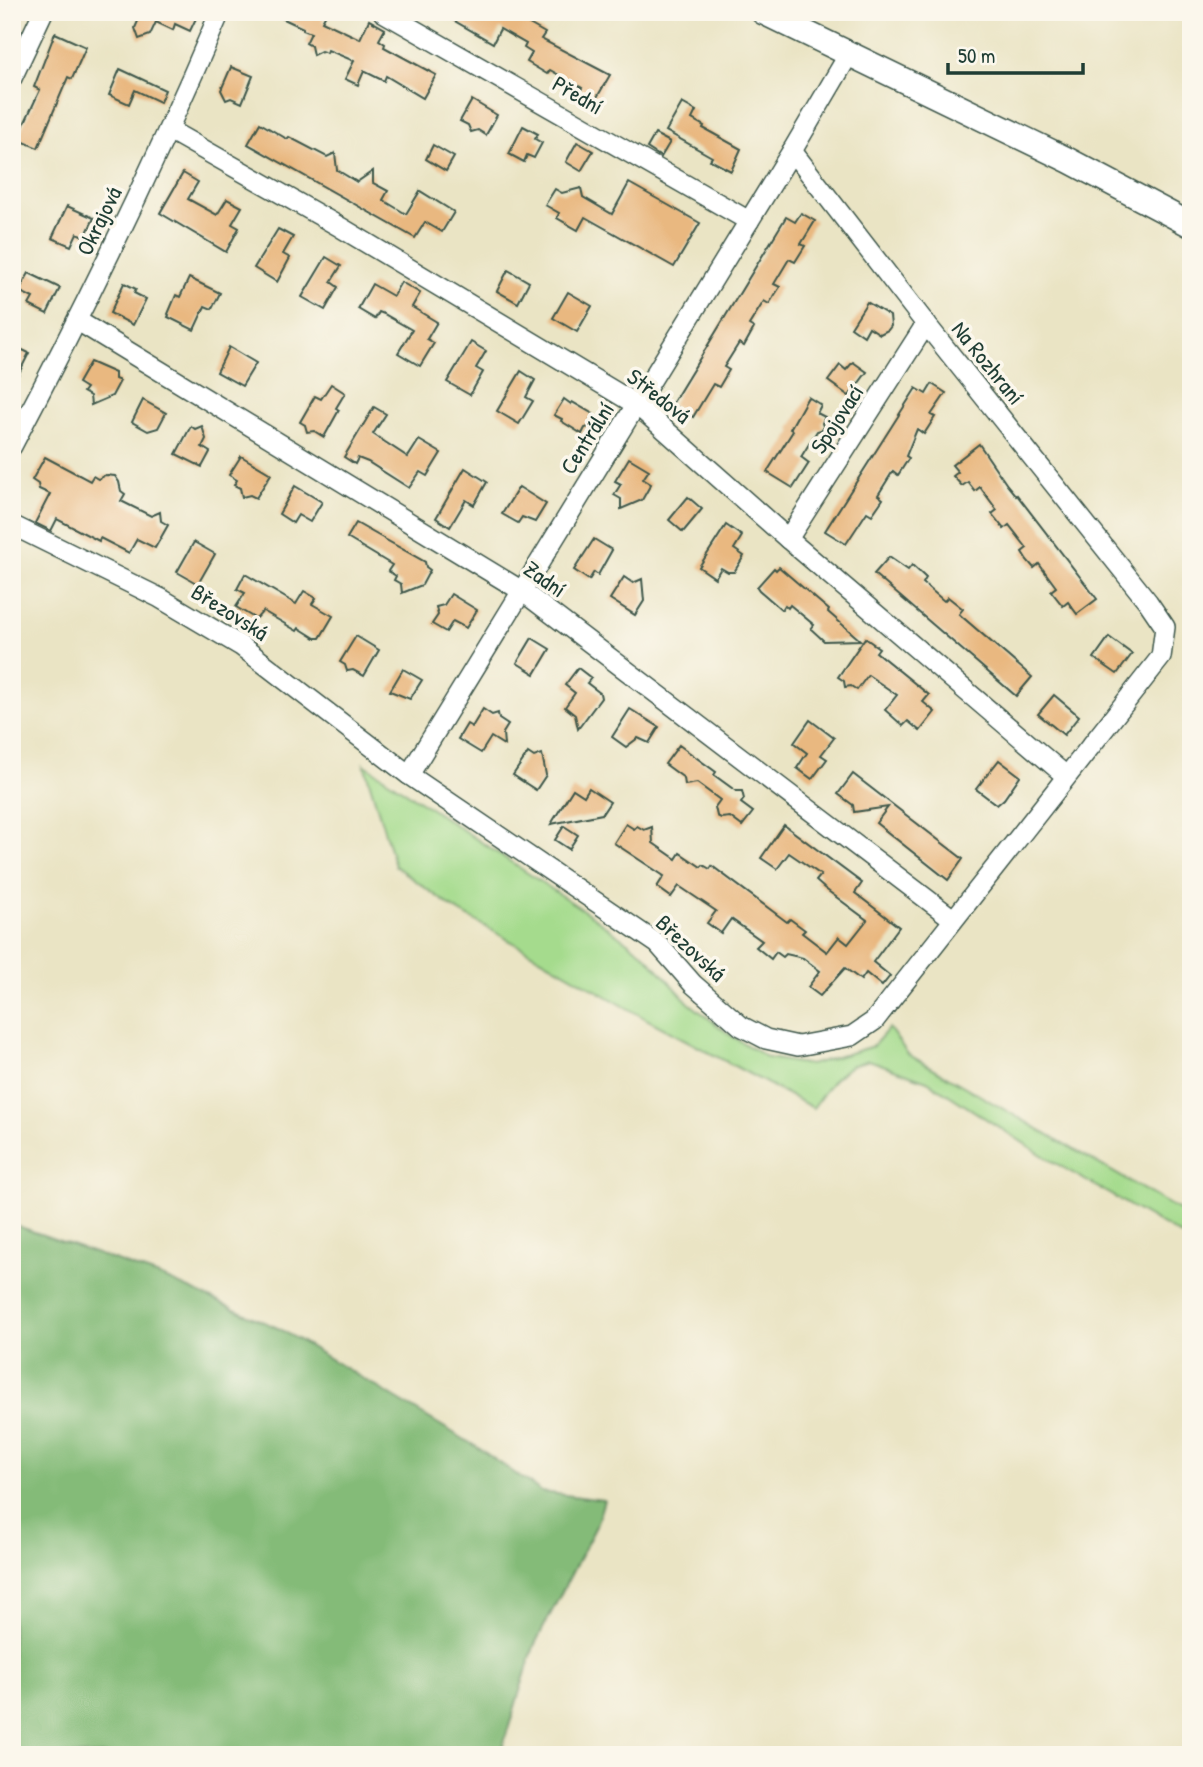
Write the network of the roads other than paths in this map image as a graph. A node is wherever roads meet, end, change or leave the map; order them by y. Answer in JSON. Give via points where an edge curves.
{"nodes":[{"id":1,"x":43,"y":12,"type":"edge"},
{"id":2,"x":220,"y":12,"type":"edge"},
{"id":3,"x":383,"y":12,"type":"edge"},
{"id":4,"x":763,"y":12,"type":"edge"},
{"id":5,"x":849,"y":54,"type":"junction"},
{"id":6,"x":12,"y":78,"type":"edge"},
{"id":7,"x":169,"y":130,"type":"junction"},
{"id":8,"x":793,"y":151,"type":"junction"},
{"id":9,"x":749,"y":221,"type":"junction"},
{"id":10,"x":1191,"y":225,"type":"edge"},
{"id":11,"x":78,"y":321,"type":"junction"},
{"id":12,"x":926,"y":324,"type":"junction"},
{"id":13,"x":637,"y":405,"type":"junction"},
{"id":14,"x":12,"y":446,"type":"edge"},
{"id":15,"x":12,"y":525,"type":"edge"},
{"id":16,"x":788,"y":539,"type":"junction"},
{"id":17,"x":522,"y":591,"type":"junction"},
{"id":18,"x":1148,"y":602,"type":"joint"},
{"id":19,"x":409,"y":775,"type":"junction"},
{"id":20,"x":1066,"y":776,"type":"junction"},
{"id":21,"x":953,"y":919,"type":"junction"}],
"edges":[{"from":1,"to":6,"type":"street"},
{"from":2,"to":7,"type":"street","name":"Okrajová"},
{"from":3,"to":9,"type":"street","name":"Přední"},
{"from":4,"to":5,"type":"street"},
{"from":5,"to":8,"type":"street","name":"Centrální"},
{"from":5,"to":10,"type":"street","via":[[1069,160]]},
{"from":7,"to":11,"type":"street","name":"Okrajová"},
{"from":7,"to":13,"type":"street","name":"Středová"},
{"from":8,"to":9,"type":"street","name":"Centrální"},
{"from":8,"to":12,"type":"street","name":"Na Rozhraní"},
{"from":9,"to":13,"type":"street","name":"Centrální"},
{"from":11,"to":14,"type":"street","name":"Okrajová"},
{"from":11,"to":17,"type":"street","name":"Zadní"},
{"from":12,"to":16,"type":"street","name":"Spojovací"},
{"from":12,"to":18,"type":"street","name":"Na Rozhraní"},
{"from":13,"to":16,"type":"street","name":"Středová"},
{"from":13,"to":17,"type":"street","name":"Centrální"},
{"from":15,"to":19,"type":"street","name":"Březovská","via":[[160,598],[242,646]]},
{"from":16,"to":20,"type":"street","name":"Středová"},
{"from":17,"to":19,"type":"street","name":"Centrální"},
{"from":17,"to":21,"type":"street","name":"Zadní"},
{"from":18,"to":20,"type":"street","name":"Březovská","via":[[1164,627],[1161,657]]},
{"from":19,"to":21,"type":"street","name":"Březovská","via":[[658,944],[693,985],[741,1026],[766,1039],[798,1045],[852,1036],[874,1021]]},
{"from":20,"to":21,"type":"street","name":"Březovská"}]}
